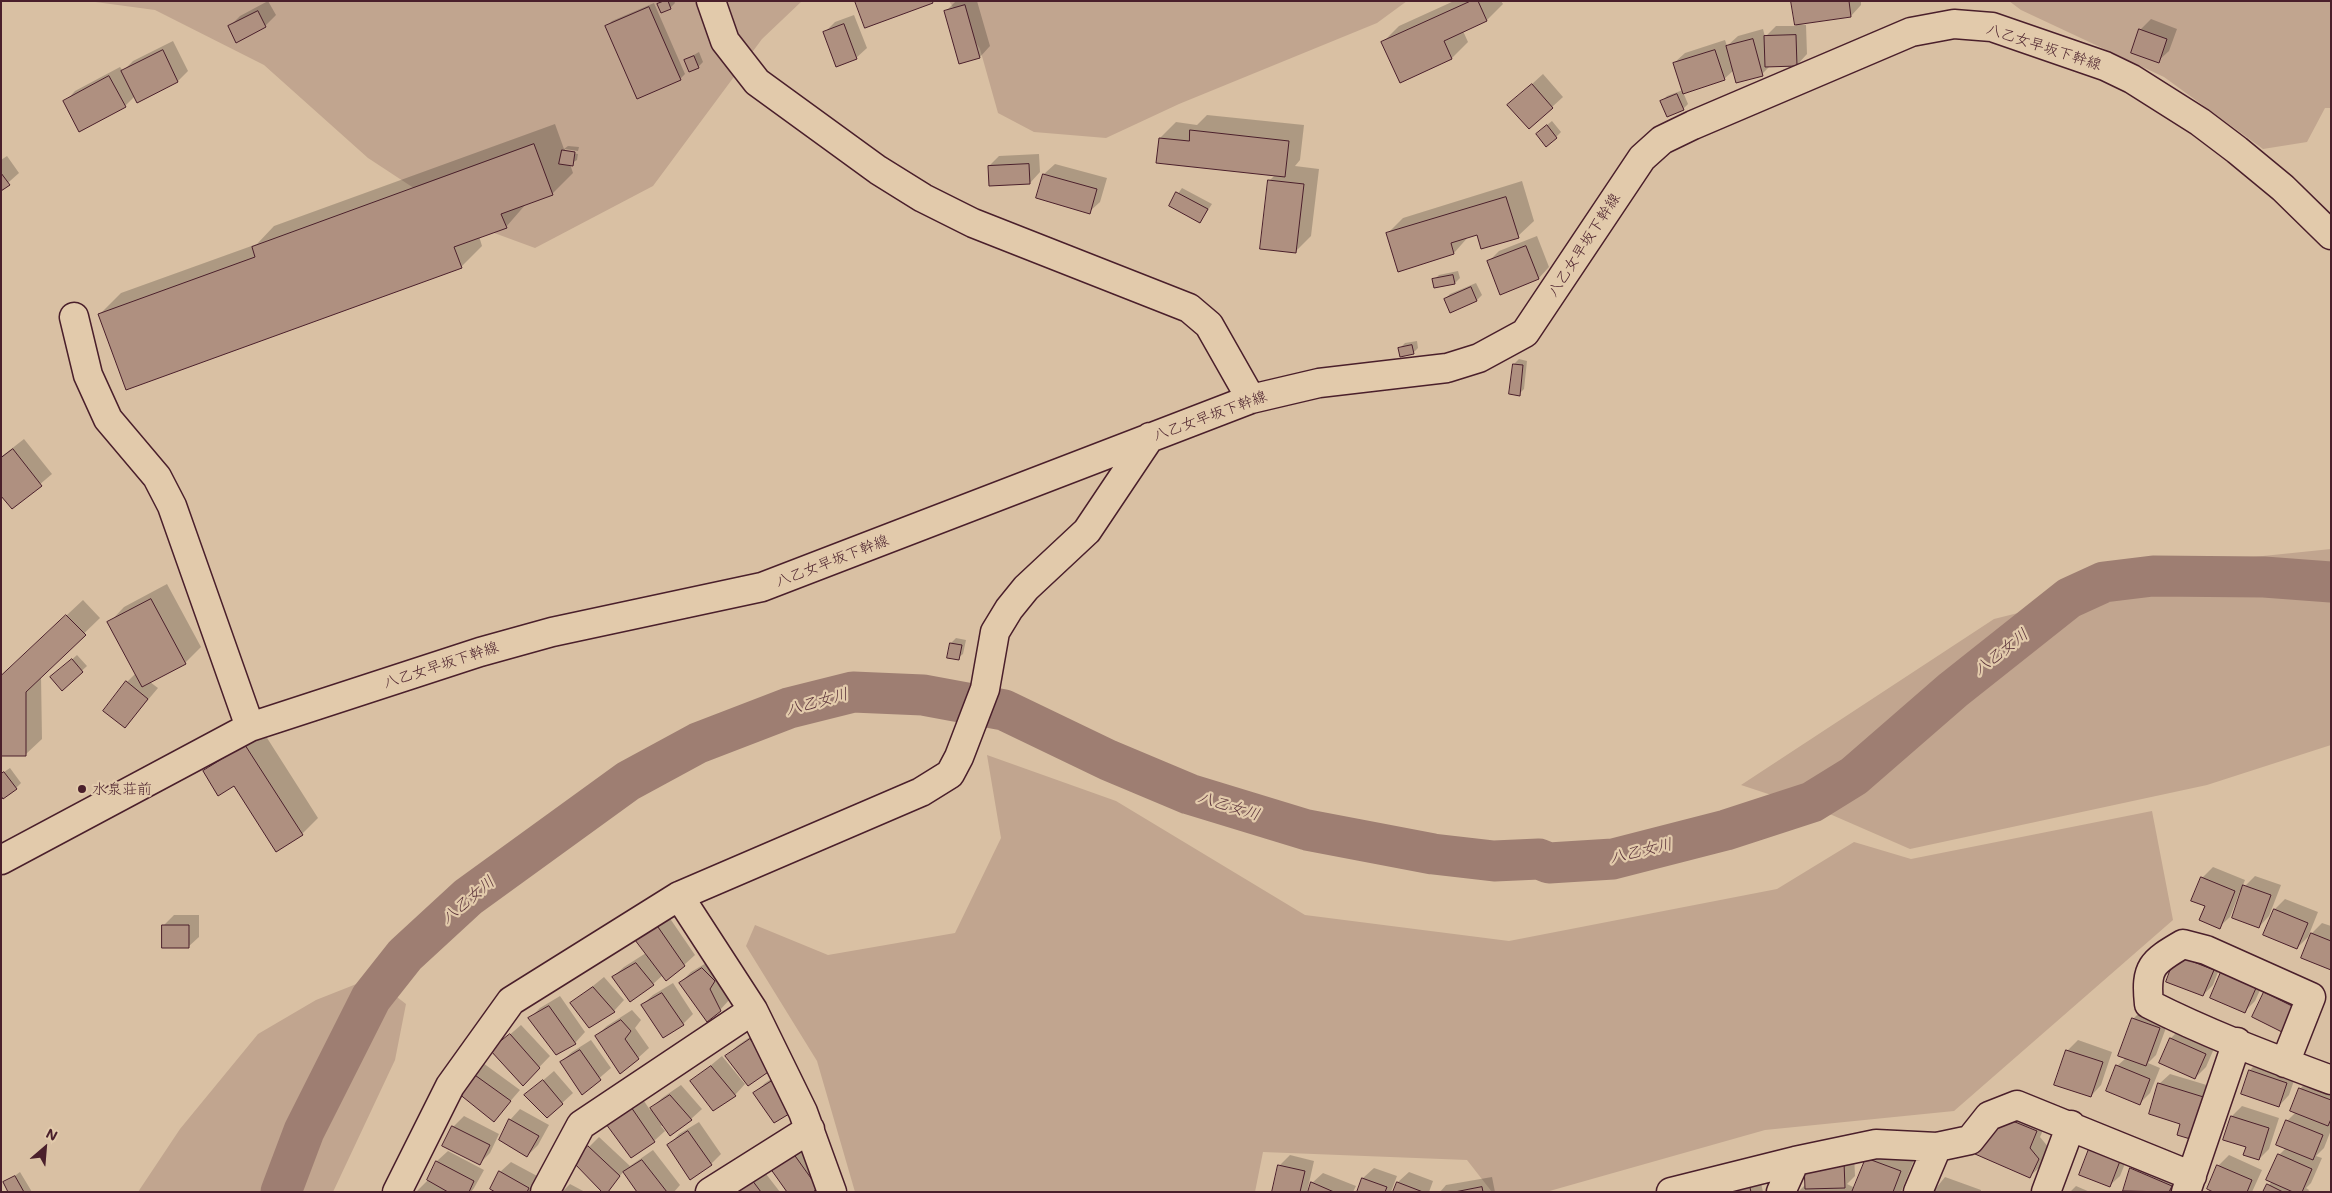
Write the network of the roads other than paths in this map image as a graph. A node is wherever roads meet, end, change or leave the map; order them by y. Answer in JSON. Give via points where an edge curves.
{"nodes":[{"id":1,"x":711,"y":1,"type":"edge"},
{"id":2,"x":2331,"y":234,"type":"edge"},
{"id":3,"x":74,"y":317,"type":"dead end"},
{"id":4,"x":1250,"y":399,"type":"junction"},
{"id":5,"x":1150,"y":437,"type":"junction"},
{"id":6,"x":250,"y":727,"type":"junction"},
{"id":7,"x":1,"y":860,"type":"edge"},
{"id":8,"x":679,"y":896,"type":"junction"},
{"id":9,"x":753,"y":1010,"type":"junction"},
{"id":10,"x":2237,"y":1042,"type":"junction"},
{"id":11,"x":2285,"y":1063,"type":"junction"},
{"id":12,"x":2331,"y":1080,"type":"edge"},
{"id":13,"x":2071,"y":1125,"type":"junction"},
{"id":14,"x":810,"y":1129,"type":"junction"},
{"id":15,"x":1936,"y":1147,"type":"junction"},
{"id":16,"x":1794,"y":1160,"type":"junction"},
{"id":17,"x":2189,"y":1184,"type":"edge"},
{"id":18,"x":397,"y":1192,"type":"edge"},
{"id":19,"x":545,"y":1192,"type":"edge"},
{"id":20,"x":710,"y":1192,"type":"edge"},
{"id":21,"x":832,"y":1192,"type":"edge"},
{"id":22,"x":1670,"y":1192,"type":"edge"},
{"id":23,"x":1781,"y":1192,"type":"edge"},
{"id":24,"x":1918,"y":1192,"type":"edge"},
{"id":25,"x":2046,"y":1192,"type":"edge"}],
"edges":[{"from":1,"to":4,"type":"street","via":[[725,41],[757,82],[878,170],[923,198],[973,223],[1189,308],[1209,325]]},
{"from":2,"to":4,"type":"street","name":"八乙女早坂下幹線","via":[[2237,150],[2132,79],[2105,66],[1992,27],[1954,24],[1911,32],[1662,140],[1642,158],[1525,333],[1503,346],[1447,368],[1319,384]]},
{"from":3,"to":6,"type":"street","via":[[88,375],[108,419],[157,477],[172,506]]},
{"from":4,"to":5,"type":"street","name":"八乙女早坂下幹線"},
{"from":5,"to":6,"type":"street","name":"八乙女早坂下幹線","via":[[762,587],[552,632],[480,652]]},
{"from":5,"to":8,"type":"street","via":[[1087,530],[1008,609],[995,632],[985,689],[950,774],[921,792]]},
{"from":6,"to":7,"type":"street","name":"八乙女早坂下幹線"},
{"from":8,"to":9,"type":"street"},
{"from":8,"to":18,"type":"street","via":[[511,1001],[450,1086]]},
{"from":9,"to":14,"type":"street"},
{"from":9,"to":19,"type":"street","via":[[581,1125]]},
{"from":10,"to":11,"type":"street"},
{"from":10,"to":11,"type":"street","via":[[2149,1004],[2147,981],[2158,958],[2183,944],[2231,960],[2311,996]]},
{"from":10,"to":17,"type":"street"},
{"from":11,"to":12,"type":"street"},
{"from":13,"to":15,"type":"street","via":[[2017,1105],[1989,1116],[1970,1140]]},
{"from":13,"to":17,"type":"street"},
{"from":13,"to":25,"type":"street"},
{"from":14,"to":20,"type":"street"},
{"from":14,"to":21,"type":"street"},
{"from":15,"to":16,"type":"street","via":[[1876,1144]]},
{"from":15,"to":24,"type":"street"},
{"from":16,"to":22,"type":"street"},
{"from":16,"to":23,"type":"street"}]}
